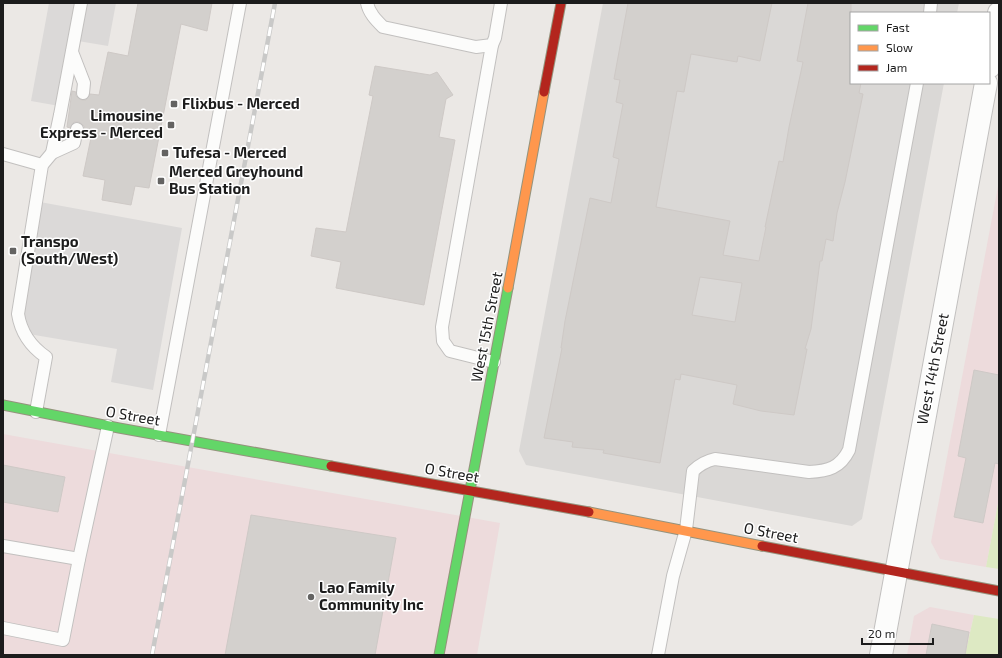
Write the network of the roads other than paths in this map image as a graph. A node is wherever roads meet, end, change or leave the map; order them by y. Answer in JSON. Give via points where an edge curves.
{"nodes":[{"id":1,"x":81,"y":3,"type":"edge"},
{"id":2,"x":240,"y":3,"type":"edge"},
{"id":3,"x":368,"y":3,"type":"edge"},
{"id":4,"x":501,"y":3,"type":"edge"},
{"id":5,"x":561,"y":3,"type":"edge"},
{"id":6,"x":999,"y":13,"type":"edge"},
{"id":7,"x":492,"y":45,"type":"junction"},
{"id":8,"x":72,"y":52,"type":"junction"},
{"id":9,"x":990,"y":62,"type":"edge"},
{"id":10,"x":917,"y":84,"type":"edge"},
{"id":11,"x":986,"y":84,"type":"edge"},
{"id":12,"x":83,"y":93,"type":"dead end"},
{"id":13,"x":77,"y":129,"type":"dead end"},
{"id":14,"x":52,"y":153,"type":"junction"},
{"id":15,"x":3,"y":154,"type":"edge"},
{"id":16,"x":42,"y":165,"type":"junction"},
{"id":17,"x":494,"y":362,"type":"junction"},
{"id":18,"x":3,"y":405,"type":"edge"},
{"id":19,"x":36,"y":412,"type":"junction"},
{"id":20,"x":108,"y":426,"type":"junction"},
{"id":21,"x":158,"y":435,"type":"junction"},
{"id":22,"x":471,"y":490,"type":"junction"},
{"id":23,"x":686,"y":530,"type":"junction"},
{"id":24,"x":3,"y":546,"type":"edge"},
{"id":25,"x":79,"y":559,"type":"junction"},
{"id":26,"x":895,"y":571,"type":"junction"},
{"id":27,"x":999,"y":590,"type":"edge"},
{"id":28,"x":3,"y":628,"type":"edge"},
{"id":29,"x":439,"y":655,"type":"edge"},
{"id":30,"x":658,"y":655,"type":"edge"},
{"id":31,"x":881,"y":655,"type":"edge"}],
"edges":[{"from":1,"to":8,"type":"lane"},
{"from":2,"to":21,"type":"lane"},
{"from":3,"to":7,"type":"lane","via":[[371,14],[383,27],[476,47]]},
{"from":4,"to":7,"type":"lane"},
{"from":5,"to":17,"type":"street","name":"West 15th Street"},
{"from":6,"to":9,"type":"street"},
{"from":7,"to":17,"type":"lane","via":[[442,328],[443,341],[450,351]]},
{"from":8,"to":12,"type":"lane","via":[[84,83]]},
{"from":8,"to":14,"type":"lane"},
{"from":10,"to":23,"type":"lane","via":[[849,450],[844,459],[833,468],[821,471],[808,472],[715,459],[706,461],[694,471]]},
{"from":11,"to":26,"type":"street","name":"West 14th Street"},
{"from":13,"to":14,"type":"lane","via":[[74,143]]},
{"from":14,"to":16,"type":"lane"},
{"from":15,"to":16,"type":"lane"},
{"from":16,"to":19,"type":"lane","via":[[18,314],[20,326],[28,341],[36,351],[46,357]]},
{"from":17,"to":22,"type":"street","name":"West 15th Street"},
{"from":18,"to":19,"type":"street","name":"O Street"},
{"from":19,"to":20,"type":"street","name":"O Street"},
{"from":20,"to":21,"type":"street","name":"O Street"},
{"from":20,"to":25,"type":"lane"},
{"from":21,"to":22,"type":"street","name":"O Street"},
{"from":22,"to":23,"type":"street","name":"O Street"},
{"from":22,"to":29,"type":"street","name":"West 15th Street"},
{"from":23,"to":26,"type":"street","name":"O Street"},
{"from":23,"to":30,"type":"lane","via":[[673,576]]},
{"from":24,"to":25,"type":"lane"},
{"from":25,"to":28,"type":"lane","via":[[63,640]]},
{"from":26,"to":27,"type":"street","name":"O Street"},
{"from":26,"to":31,"type":"street","name":"West 14th Street"}]}
